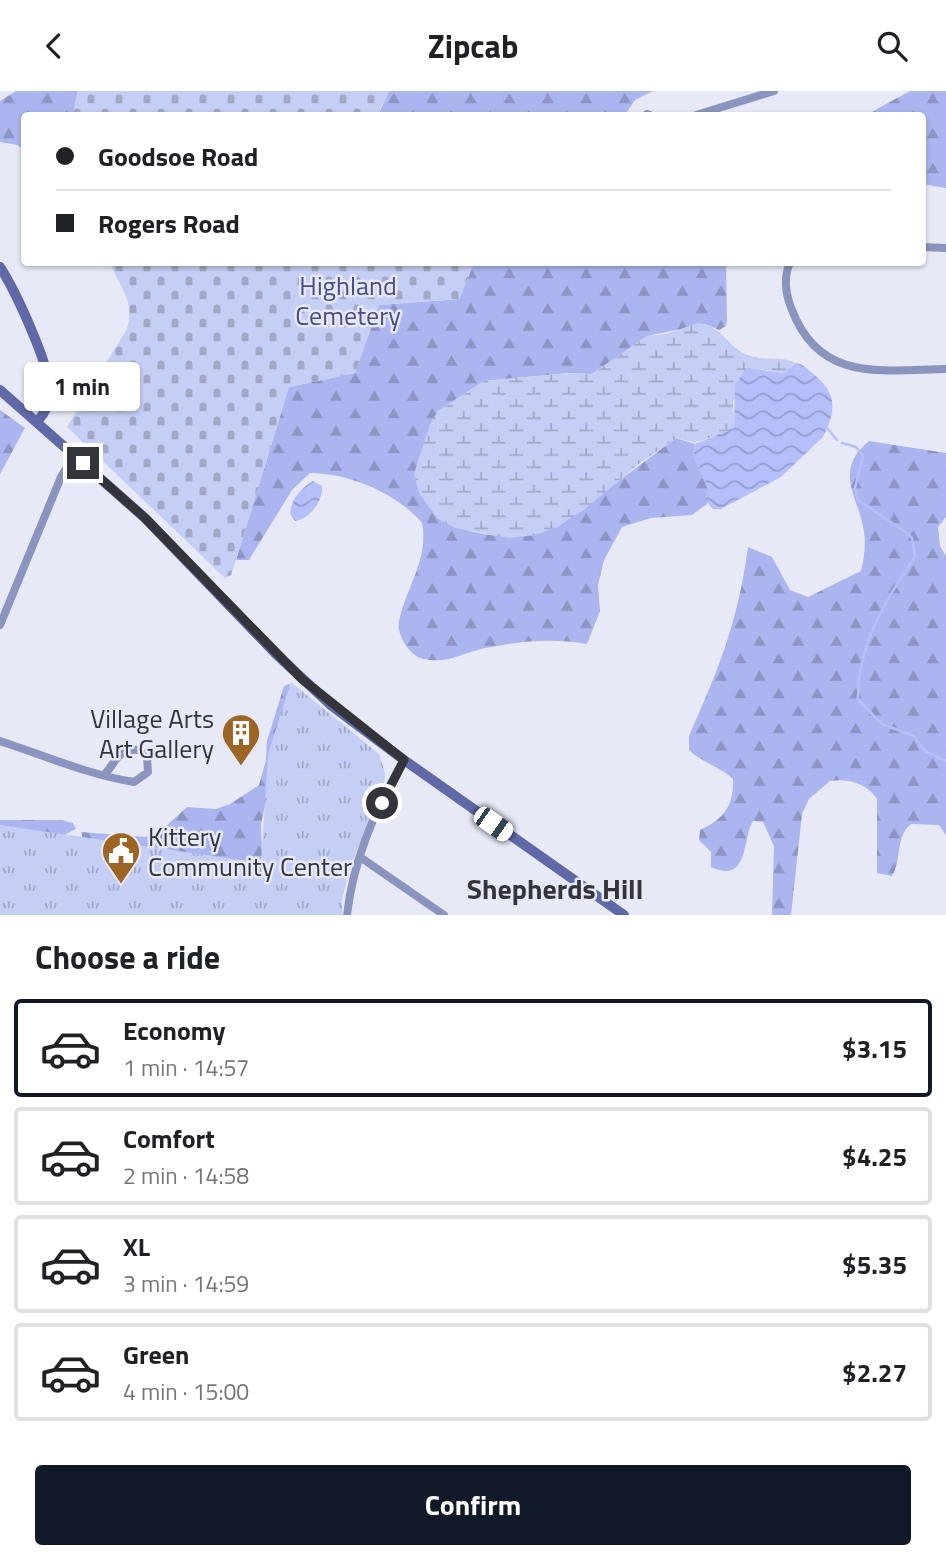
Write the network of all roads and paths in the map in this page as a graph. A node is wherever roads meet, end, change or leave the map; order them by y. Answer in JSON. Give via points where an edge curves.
{"nodes":[{"id":1,"x":774,"y":91,"type":"edge"},
{"id":2,"x":706,"y":112,"type":"edge"},
{"id":3,"x":926,"y":247,"type":"edge"},
{"id":4,"x":946,"y":248,"type":"edge"},
{"id":5,"x":789,"y":266,"type":"edge"},
{"id":6,"x":0,"y":267,"type":"edge"},
{"id":7,"x":946,"y":369,"type":"edge"},
{"id":8,"x":0,"y":390,"type":"edge"},
{"id":9,"x":37,"y":422,"type":"junction"},
{"id":10,"x":74,"y":455,"type":"junction"},
{"id":11,"x":0,"y":625,"type":"edge"},
{"id":12,"x":0,"y":741,"type":"edge"},
{"id":13,"x":404,"y":760,"type":"junction"},
{"id":14,"x":106,"y":774,"type":"junction"},
{"id":15,"x":360,"y":857,"type":"junction"},
{"id":16,"x":347,"y":915,"type":"edge"},
{"id":17,"x":444,"y":915,"type":"edge"},
{"id":18,"x":624,"y":915,"type":"edge"}],
"edges":[{"from":1,"to":2,"type":"street"},
{"from":3,"to":4,"type":"street"},
{"from":5,"to":7,"type":"street","via":[[786,281],[793,312],[809,341],[829,360],[869,368]]},
{"from":6,"to":9,"type":"main road","via":[[48,379],[50,397]]},
{"from":8,"to":9,"type":"main road"},
{"from":9,"to":10,"type":"main road"},
{"from":10,"to":11,"type":"street"},
{"from":10,"to":13,"type":"main road","via":[[145,518],[302,679]]},
{"from":12,"to":14,"type":"street"},
{"from":13,"to":15,"type":"street"},
{"from":13,"to":18,"type":"main road"},
{"from":14,"to":14,"type":"street","via":[[138,780],[148,772],[147,758],[139,750],[127,750]]},
{"from":15,"to":16,"type":"street"},
{"from":15,"to":17,"type":"street"}]}
